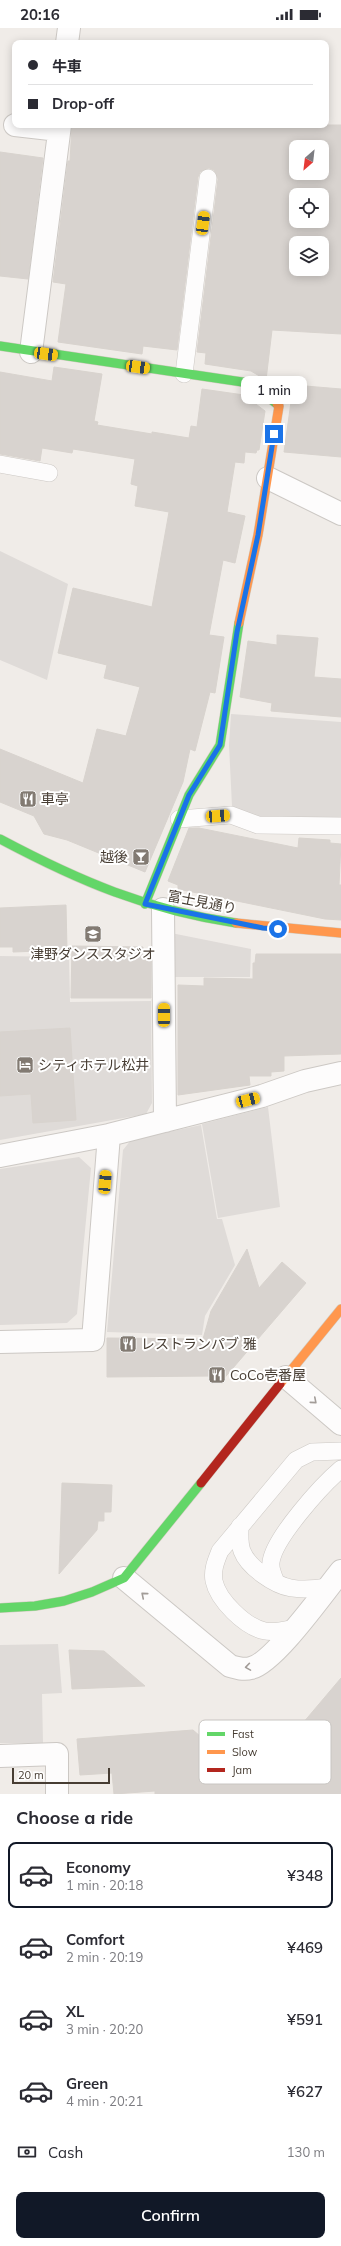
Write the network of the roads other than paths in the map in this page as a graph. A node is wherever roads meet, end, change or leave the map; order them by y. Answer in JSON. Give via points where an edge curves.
{"nodes":[{"id":1,"x":69,"y":28,"type":"edge"},
{"id":2,"x":67,"y":40,"type":"edge"},
{"id":3,"x":0,"y":123,"type":"edge"},
{"id":4,"x":12,"y":125,"type":"edge"},
{"id":5,"x":60,"y":128,"type":"edge"},
{"id":6,"x":208,"y":178,"type":"dead end"},
{"id":7,"x":0,"y":346,"type":"edge"},
{"id":8,"x":31,"y":352,"type":"junction"},
{"id":9,"x":184,"y":374,"type":"junction"},
{"id":10,"x":0,"y":464,"type":"edge"},
{"id":11,"x":49,"y":472,"type":"dead end"},
{"id":12,"x":268,"y":478,"type":"junction"},
{"id":13,"x":341,"y":514,"type":"edge"},
{"id":14,"x":178,"y":819,"type":"junction"},
{"id":15,"x":341,"y":826,"type":"edge"},
{"id":16,"x":0,"y":839,"type":"edge"},
{"id":17,"x":154,"y":907,"type":"junction"},
{"id":18,"x":341,"y":933,"type":"edge"},
{"id":19,"x":341,"y":1073,"type":"edge"},
{"id":20,"x":165,"y":1121,"type":"junction"},
{"id":21,"x":109,"y":1135,"type":"junction"},
{"id":22,"x":0,"y":1156,"type":"edge"},
{"id":23,"x":341,"y":1309,"type":"edge"},
{"id":24,"x":0,"y":1342,"type":"edge"},
{"id":25,"x":286,"y":1377,"type":"junction"},
{"id":26,"x":341,"y":1424,"type":"edge"},
{"id":27,"x":341,"y":1451,"type":"edge"},
{"id":28,"x":341,"y":1469,"type":"edge"},
{"id":29,"x":240,"y":1526,"type":"junction"},
{"id":30,"x":124,"y":1578,"type":"junction"},
{"id":31,"x":334,"y":1579,"type":"edge"},
{"id":32,"x":276,"y":1582,"type":"junction"},
{"id":33,"x":0,"y":1608,"type":"edge"},
{"id":34,"x":295,"y":1628,"type":"junction"},
{"id":35,"x":0,"y":1756,"type":"edge"},
{"id":36,"x":57,"y":1794,"type":"edge"}],
"edges":[{"from":1,"to":2,"type":"street"},
{"from":3,"to":4,"type":"street"},
{"from":5,"to":8,"type":"street"},
{"from":6,"to":9,"type":"lane"},
{"from":7,"to":8,"type":"street"},
{"from":8,"to":9,"type":"street"},
{"from":9,"to":12,"type":"street","via":[[249,383],[279,406]]},
{"from":10,"to":11,"type":"lane"},
{"from":12,"to":13,"type":"street"},
{"from":12,"to":14,"type":"street","via":[[237,632],[220,745],[189,795]]},
{"from":14,"to":15,"type":"lane","via":[[231,815],[258,825]]},
{"from":14,"to":17,"type":"street"},
{"from":16,"to":17,"type":"street","name":"富士見通り","via":[[91,884]]},
{"from":17,"to":18,"type":"street","name":"富士見通り","via":[[263,928]]},
{"from":17,"to":20,"type":"street"},
{"from":19,"to":20,"type":"street"},
{"from":20,"to":21,"type":"street"},
{"from":21,"to":22,"type":"street"},
{"from":21,"to":24,"type":"street","via":[[93,1340]]},
{"from":23,"to":25,"type":"street"},
{"from":25,"to":26,"type":"street","one_way":true},
{"from":25,"to":30,"type":"street"},
{"from":27,"to":29,"type":"lane","via":[[312,1452],[296,1460]]},
{"from":28,"to":32,"type":"lane","via":[[280,1538],[271,1562],[271,1572]]},
{"from":29,"to":32,"type":"lane","via":[[243,1552],[254,1566]]},
{"from":29,"to":34,"type":"lane","via":[[220,1551],[214,1566],[214,1581],[220,1595],[233,1612],[264,1631]]},
{"from":30,"to":33,"type":"street","via":[[77,1599],[36,1608]]},
{"from":34,"to":30,"type":"street","one_way":true,"via":[[266,1660],[252,1668],[239,1669],[230,1666]]},
{"from":31,"to":32,"type":"lane","via":[[307,1589],[289,1588]]},
{"from":31,"to":34,"type":"street"},
{"from":35,"to":36,"type":"street","via":[[57,1754]]}]}
